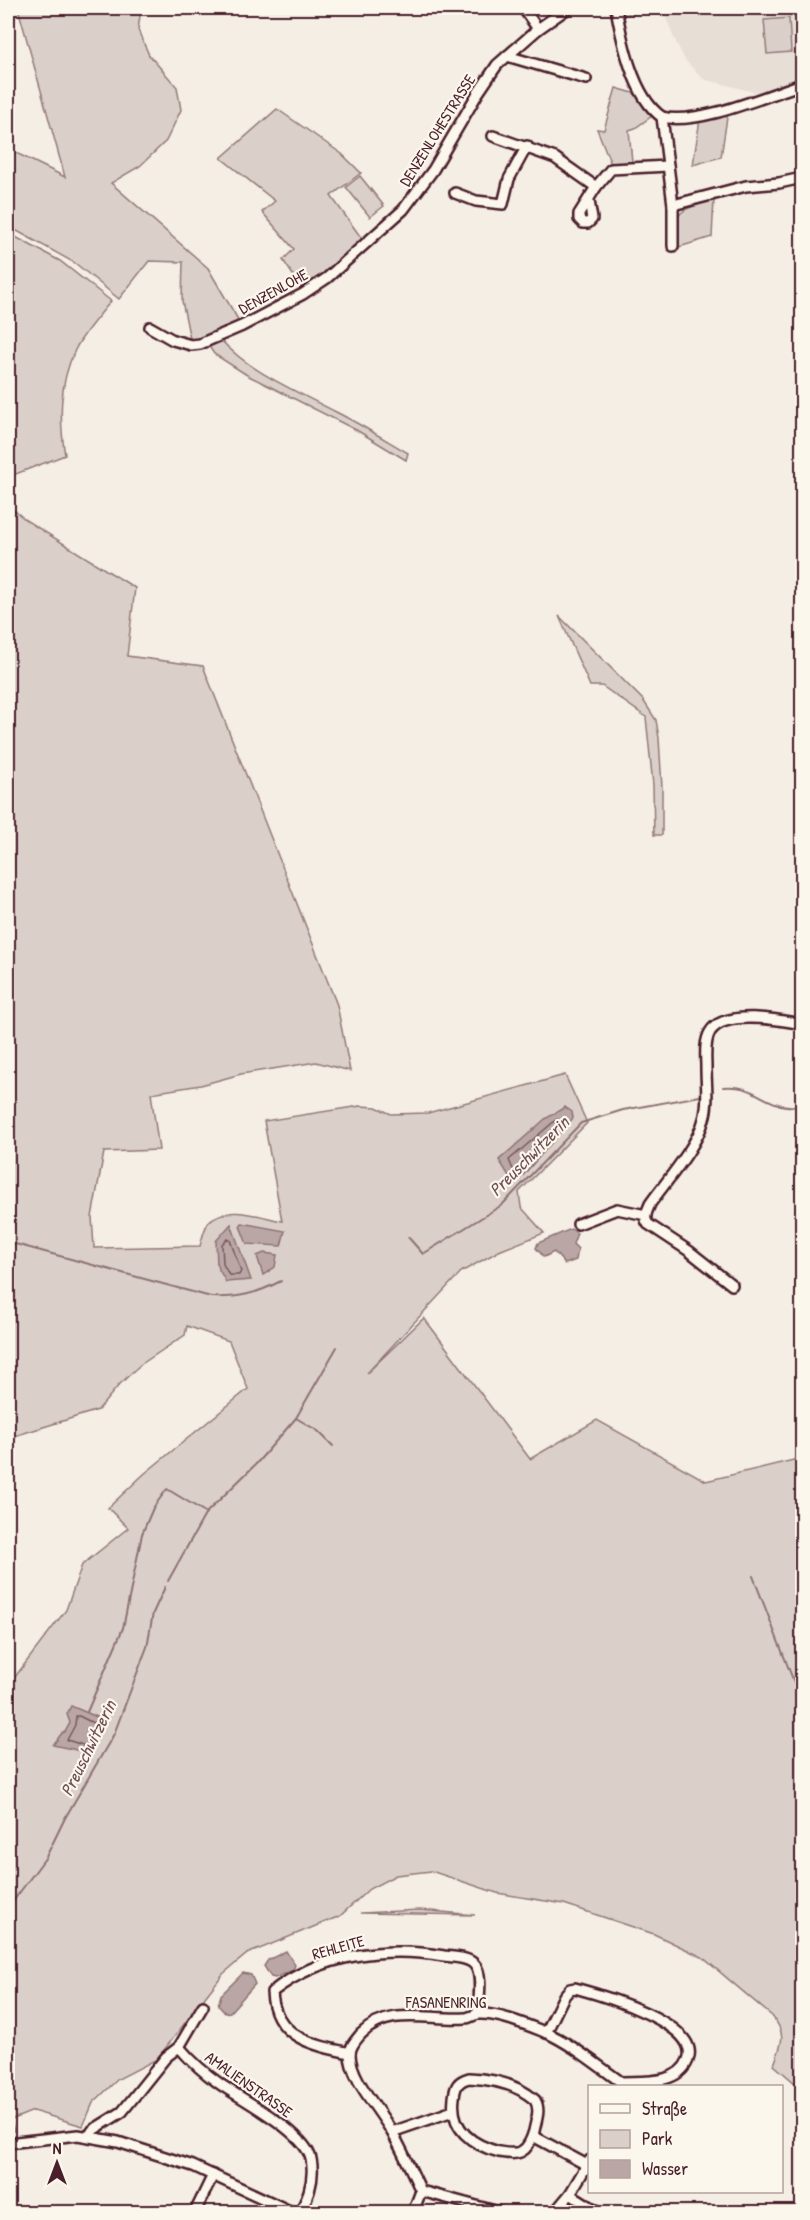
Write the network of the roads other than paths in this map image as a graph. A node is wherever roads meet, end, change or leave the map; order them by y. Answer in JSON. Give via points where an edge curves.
{"nodes":[{"id":1,"x":523,"y":8,"type":"edge"},
{"id":2,"x":568,"y":8,"type":"edge"},
{"id":3,"x":616,"y":8,"type":"edge"},
{"id":4,"x":538,"y":29,"type":"junction"},
{"id":5,"x":507,"y":56,"type":"junction"},
{"id":6,"x":586,"y":79,"type":"dead end"},
{"id":7,"x":802,"y":84,"type":"edge"},
{"id":8,"x":662,"y":117,"type":"junction"},
{"id":9,"x":494,"y":136,"type":"dead end"},
{"id":10,"x":526,"y":146,"type":"junction"},
{"id":11,"x":668,"y":166,"type":"junction"},
{"id":12,"x":802,"y":178,"type":"edge"},
{"id":13,"x":596,"y":187,"type":"junction"},
{"id":14,"x":455,"y":194,"type":"dead end"},
{"id":15,"x":589,"y":201,"type":"dead end"},
{"id":16,"x":673,"y":205,"type":"junction"},
{"id":17,"x":395,"y":220,"type":"joint"},
{"id":18,"x":673,"y":246,"type":"dead end"},
{"id":19,"x":150,"y":327,"type":"dead end"},
{"id":20,"x":802,"y":1023,"type":"edge"},
{"id":21,"x":646,"y":1215,"type":"junction"},
{"id":22,"x":578,"y":1224,"type":"dead end"},
{"id":23,"x":732,"y":1285,"type":"dead end"},
{"id":24,"x":203,"y":2006,"type":"dead end"},
{"id":25,"x":478,"y":2014,"type":"junction"},
{"id":26,"x":546,"y":2033,"type":"junction"},
{"id":27,"x":179,"y":2047,"type":"junction"},
{"id":28,"x":350,"y":2053,"type":"junction"},
{"id":29,"x":621,"y":2084,"type":"edge"},
{"id":30,"x":453,"y":2111,"type":"junction"},
{"id":31,"x":392,"y":2132,"type":"junction"},
{"id":32,"x":88,"y":2136,"type":"junction"},
{"id":33,"x":533,"y":2136,"type":"junction"},
{"id":34,"x":8,"y":2144,"type":"edge"},
{"id":35,"x":588,"y":2163,"type":"edge"},
{"id":36,"x":213,"y":2175,"type":"junction"},
{"id":37,"x":421,"y":2191,"type":"junction"},
{"id":38,"x":570,"y":2193,"type":"junction"},
{"id":39,"x":195,"y":2212,"type":"edge"},
{"id":40,"x":292,"y":2212,"type":"edge"},
{"id":41,"x":300,"y":2212,"type":"edge"},
{"id":42,"x":413,"y":2212,"type":"edge"},
{"id":43,"x":499,"y":2212,"type":"edge"},
{"id":44,"x":555,"y":2212,"type":"edge"},
{"id":45,"x":599,"y":2212,"type":"edge"}],
"edges":[{"from":1,"to":4,"type":"street"},
{"from":2,"to":4,"type":"street","name":"DENZENLOHESTRASSE"},
{"from":3,"to":8,"type":"street","via":[[635,77]]},
{"from":4,"to":5,"type":"street","name":"DENZENLOHESTRASSE"},
{"from":5,"to":6,"type":"street"},
{"from":5,"to":17,"type":"street","name":"DENZENLOHESTRASSE","via":[[487,78],[433,170]]},
{"from":7,"to":8,"type":"street","via":[[712,114]]},
{"from":8,"to":11,"type":"street"},
{"from":9,"to":10,"type":"street"},
{"from":10,"to":13,"type":"street","via":[[560,161]]},
{"from":10,"to":14,"type":"street","via":[[503,204]]},
{"from":11,"to":13,"type":"street","via":[[612,169]]},
{"from":11,"to":16,"type":"street"},
{"from":12,"to":16,"type":"street","via":[[746,186]]},
{"from":13,"to":15,"type":"street"},
{"from":16,"to":18,"type":"street"},
{"from":17,"to":19,"type":"street","name":"DENZENLOHE","via":[[303,294],[200,344],[173,340]]},
{"from":20,"to":21,"type":"street","via":[[744,1018],[712,1029],[706,1052],[704,1120]]},
{"from":21,"to":22,"type":"street","via":[[617,1209]]},
{"from":21,"to":23,"type":"street","via":[[648,1224]]},
{"from":24,"to":27,"type":"street"},
{"from":25,"to":26,"type":"street","name":"FASANENRING","via":[[510,2019]]},
{"from":25,"to":28,"type":"street","name":"FASANENRING","via":[[467,2018],[388,2018],[367,2028]]},
{"from":25,"to":28,"type":"street","name":"REHLEITE","via":[[478,1971],[474,1963],[423,1952],[357,1954],[319,1966],[272,1992],[278,2020],[289,2031]]},
{"from":26,"to":29,"type":"street","name":"FASANENRING"},
{"from":26,"to":29,"type":"street","via":[[564,1996],[575,1988],[652,2016],[679,2033],[687,2043],[689,2058],[677,2074]]},
{"from":27,"to":32,"type":"street","via":[[166,2057],[122,2112]]},
{"from":27,"to":41,"type":"street","name":"AMALIENSTRASSE","via":[[193,2063],[288,2129],[302,2143],[311,2158],[311,2184]]},
{"from":28,"to":31,"type":"street","via":[[362,2087]]},
{"from":30,"to":31,"type":"street"},
{"from":30,"to":33,"type":"street","via":[[464,2135],[493,2150],[520,2152]]},
{"from":30,"to":33,"type":"street","via":[[454,2093],[460,2081],[498,2081],[535,2100],[538,2112]]},
{"from":31,"to":37,"type":"street"},
{"from":32,"to":34,"type":"street"},
{"from":32,"to":36,"type":"street","via":[[142,2149]]},
{"from":33,"to":35,"type":"street"},
{"from":35,"to":38,"type":"street"},
{"from":36,"to":39,"type":"street"},
{"from":36,"to":40,"type":"street"},
{"from":37,"to":42,"type":"street"},
{"from":37,"to":43,"type":"street"},
{"from":38,"to":44,"type":"street"},
{"from":38,"to":45,"type":"street"}]}
